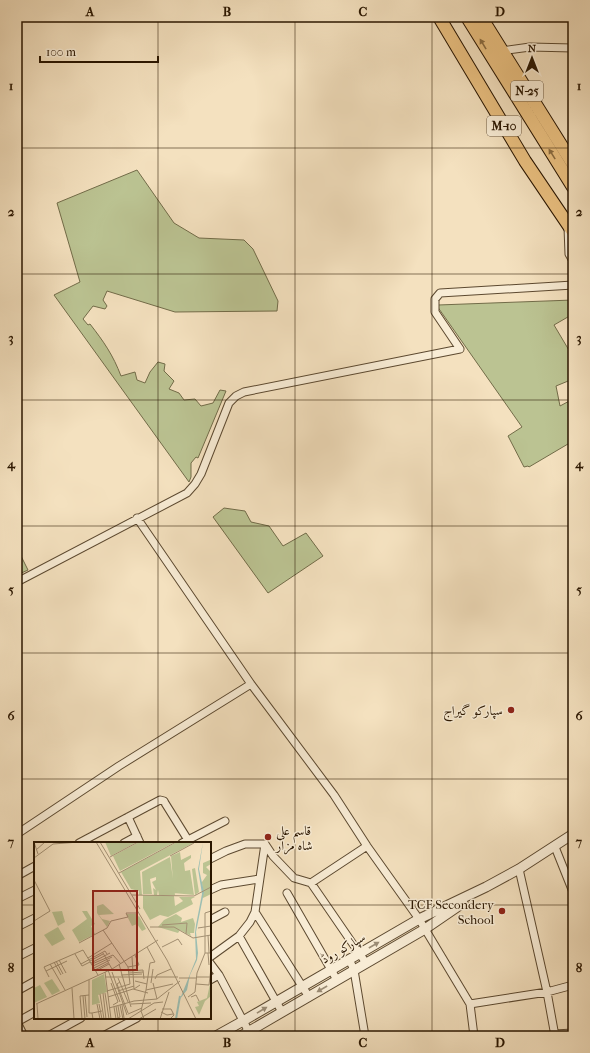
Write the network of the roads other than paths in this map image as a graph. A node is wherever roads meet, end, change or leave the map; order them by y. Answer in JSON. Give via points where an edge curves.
{"nodes":[{"id":1,"x":439,"y":17,"type":"edge"},
{"id":2,"x":467,"y":17,"type":"edge"},
{"id":3,"x":481,"y":17,"type":"edge"},
{"id":4,"x":573,"y":48,"type":"edge"},
{"id":5,"x":501,"y":51,"type":"junction"},
{"id":6,"x":573,"y":164,"type":"edge"},
{"id":7,"x":573,"y":188,"type":"edge"},
{"id":8,"x":570,"y":228,"type":"edge"},
{"id":9,"x":573,"y":261,"type":"edge"},
{"id":10,"x":573,"y":285,"type":"edge"},
{"id":11,"x":138,"y":518,"type":"junction"},
{"id":12,"x":17,"y":582,"type":"edge"},
{"id":13,"x":251,"y":684,"type":"junction"},
{"id":14,"x":128,"y":817,"type":"junction"},
{"id":15,"x":225,"y":821,"type":"dead end"},
{"id":16,"x":17,"y":834,"type":"edge"},
{"id":17,"x":573,"y":834,"type":"edge"},
{"id":18,"x":139,"y":840,"type":"edge"},
{"id":19,"x":185,"y":841,"type":"edge"},
{"id":20,"x":81,"y":842,"type":"edge"},
{"id":21,"x":129,"y":842,"type":"edge"},
{"id":22,"x":265,"y":844,"type":"junction"},
{"id":23,"x":367,"y":846,"type":"junction"},
{"id":24,"x":555,"y":847,"type":"junction"},
{"id":25,"x":211,"y":858,"type":"edge"},
{"id":26,"x":34,"y":867,"type":"edge"},
{"id":27,"x":519,"y":869,"type":"junction"},
{"id":28,"x":17,"y":876,"type":"edge"},
{"id":29,"x":259,"y":879,"type":"junction"},
{"id":30,"x":311,"y":883,"type":"junction"},
{"id":31,"x":486,"y":887,"type":"junction"},
{"id":32,"x":34,"y":890,"type":"edge"},
{"id":33,"x":211,"y":890,"type":"edge"},
{"id":34,"x":287,"y":892,"type":"dead end"},
{"id":35,"x":573,"y":892,"type":"edge"},
{"id":36,"x":17,"y":899,"type":"edge"},
{"id":37,"x":225,"y":912,"type":"dead end"},
{"id":38,"x":255,"y":912,"type":"junction"},
{"id":39,"x":34,"y":918,"type":"edge"},
{"id":40,"x":211,"y":919,"type":"edge"},
{"id":41,"x":419,"y":919,"type":"junction"},
{"id":42,"x":17,"y":927,"type":"edge"},
{"id":43,"x":425,"y":929,"type":"junction"},
{"id":44,"x":239,"y":936,"type":"junction"},
{"id":45,"x":34,"y":949,"type":"edge"},
{"id":46,"x":359,"y":953,"type":"junction"},
{"id":47,"x":211,"y":956,"type":"edge"},
{"id":48,"x":17,"y":958,"type":"edge"},
{"id":49,"x":349,"y":959,"type":"junction"},
{"id":50,"x":366,"y":963,"type":"junction"},
{"id":51,"x":211,"y":964,"type":"edge"},
{"id":52,"x":330,"y":970,"type":"junction"},
{"id":53,"x":354,"y":970,"type":"junction"},
{"id":54,"x":219,"y":975,"type":"junction"},
{"id":55,"x":211,"y":979,"type":"edge"},
{"id":56,"x":337,"y":980,"type":"junction"},
{"id":57,"x":34,"y":982,"type":"edge"},
{"id":58,"x":573,"y":985,"type":"edge"},
{"id":59,"x":303,"y":986,"type":"junction"},
{"id":60,"x":17,"y":991,"type":"edge"},
{"id":61,"x":547,"y":992,"type":"junction"},
{"id":62,"x":309,"y":997,"type":"junction"},
{"id":63,"x":276,"y":1002,"type":"junction"},
{"id":64,"x":470,"y":1004,"type":"junction"},
{"id":65,"x":282,"y":1012,"type":"junction"},
{"id":66,"x":34,"y":1013,"type":"edge"},
{"id":67,"x":79,"y":1019,"type":"edge"},
{"id":68,"x":135,"y":1019,"type":"edge"},
{"id":69,"x":17,"y":1022,"type":"edge"},
{"id":70,"x":243,"y":1022,"type":"junction"},
{"id":71,"x":573,"y":1033,"type":"edge"},
{"id":72,"x":245,"y":1034,"type":"edge"},
{"id":73,"x":555,"y":1035,"type":"edge"},
{"id":74,"x":24,"y":1036,"type":"edge"},
{"id":75,"x":48,"y":1036,"type":"edge"},
{"id":76,"x":103,"y":1036,"type":"edge"},
{"id":77,"x":216,"y":1036,"type":"edge"},
{"id":78,"x":365,"y":1036,"type":"edge"},
{"id":79,"x":474,"y":1036,"type":"edge"}],
"edges":[{"from":1,"to":8,"type":"highway","number":"M-10","via":[[525,161]]},
{"from":7,"to":2,"type":"highway","one_way":true},
{"from":3,"to":5,"type":"highway","number":"N-25"},
{"from":4,"to":5,"type":"street","via":[[530,47]]},
{"from":5,"to":6,"type":"highway","number":"N-25"},
{"from":8,"to":9,"type":"street","via":[[569,254]]},
{"from":10,"to":11,"type":"street","via":[[440,293],[435,299],[435,312],[460,349],[252,390],[236,396],[229,403],[195,484],[187,493]]},
{"from":11,"to":12,"type":"street"},
{"from":11,"to":13,"type":"street"},
{"from":13,"to":16,"type":"street","via":[[119,766]]},
{"from":13,"to":23,"type":"street","via":[[334,795]]},
{"from":14,"to":18,"type":"street"},
{"from":14,"to":19,"type":"street","via":[[160,800],[164,801]]},
{"from":14,"to":20,"type":"street"},
{"from":15,"to":19,"type":"street"},
{"from":17,"to":24,"type":"street","name":"سپارکو روڈ"},
{"from":18,"to":21,"type":"street"},
{"from":22,"to":25,"type":"street","via":[[245,844]]},
{"from":22,"to":29,"type":"street"},
{"from":22,"to":30,"type":"street","via":[[294,878]]},
{"from":23,"to":30,"type":"street"},
{"from":23,"to":41,"type":"street"},
{"from":24,"to":27,"type":"street","name":"سپارکو روڈ"},
{"from":24,"to":35,"type":"street"},
{"from":26,"to":28,"type":"street"},
{"from":27,"to":31,"type":"street","name":"سپارکو روڈ"},
{"from":27,"to":61,"type":"street"},
{"from":29,"to":33,"type":"street","via":[[221,885]]},
{"from":29,"to":38,"type":"street"},
{"from":30,"to":46,"type":"street"},
{"from":31,"to":41,"type":"street","name":"سپارکو روڈ"},
{"from":31,"to":43,"type":"street","name":"سپارکو روڈ"},
{"from":32,"to":36,"type":"street"},
{"from":34,"to":52,"type":"street"},
{"from":37,"to":40,"type":"street"},
{"from":38,"to":44,"type":"street"},
{"from":38,"to":59,"type":"street"},
{"from":39,"to":42,"type":"street"},
{"from":41,"to":43,"type":"street"},
{"from":46,"to":41,"type":"street","name":"سپارکو روڈ","one_way":true},
{"from":43,"to":50,"type":"street","name":"سپارکو روڈ"},
{"from":43,"to":64,"type":"street"},
{"from":44,"to":47,"type":"street"},
{"from":44,"to":63,"type":"street"},
{"from":45,"to":48,"type":"street"},
{"from":46,"to":49,"type":"street","name":"سپارکو روڈ"},
{"from":46,"to":50,"type":"street"},
{"from":49,"to":52,"type":"street","name":"سپارکو روڈ"},
{"from":49,"to":53,"type":"street"},
{"from":50,"to":53,"type":"street","name":"سپارکو روڈ"},
{"from":51,"to":54,"type":"street"},
{"from":52,"to":56,"type":"street"},
{"from":52,"to":59,"type":"street","name":"سپارکو روڈ"},
{"from":53,"to":56,"type":"street","name":"سپارکو روڈ"},
{"from":53,"to":78,"type":"street"},
{"from":54,"to":55,"type":"street"},
{"from":54,"to":70,"type":"street"},
{"from":56,"to":62,"type":"street","name":"سپارکو روڈ","one_way":true},
{"from":57,"to":60,"type":"street"},
{"from":58,"to":61,"type":"street"},
{"from":59,"to":62,"type":"street"},
{"from":59,"to":63,"type":"street","name":"سپارکو روڈ"},
{"from":61,"to":64,"type":"street"},
{"from":61,"to":73,"type":"street"},
{"from":62,"to":65,"type":"street","name":"سپارکو روڈ"},
{"from":63,"to":65,"type":"street"},
{"from":70,"to":63,"type":"street","name":"سپارکو روڈ","one_way":true},
{"from":64,"to":79,"type":"street"},
{"from":65,"to":72,"type":"street","name":"سپارکو روڈ"},
{"from":66,"to":69,"type":"street"},
{"from":67,"to":75,"type":"street"},
{"from":68,"to":76,"type":"street"},
{"from":69,"to":74,"type":"street"},
{"from":70,"to":72,"type":"street"},
{"from":70,"to":77,"type":"street","name":"سپارکو روڈ"},
{"from":71,"to":73,"type":"street"}]}
